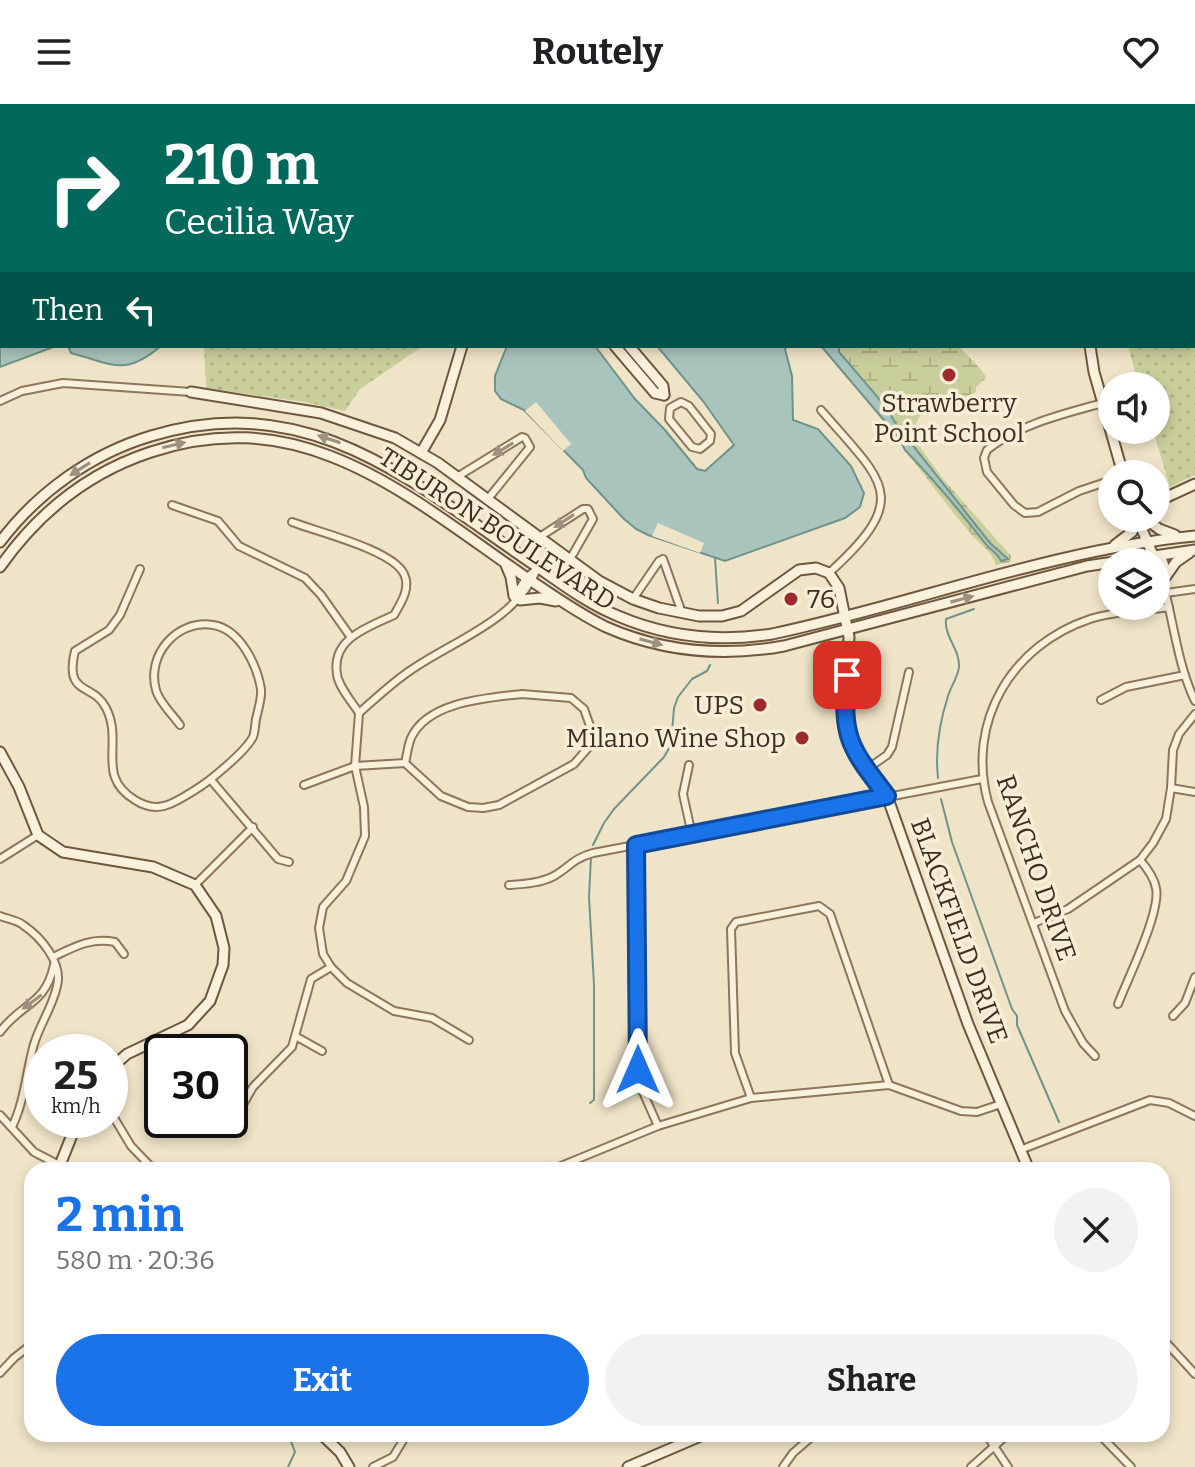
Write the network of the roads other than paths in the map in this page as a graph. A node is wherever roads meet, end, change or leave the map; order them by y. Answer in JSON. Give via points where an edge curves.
{"nodes":[{"id":1,"x":461,"y":348,"type":"edge"},
{"id":2,"x":617,"y":348,"type":"edge"},
{"id":3,"x":631,"y":348,"type":"edge"},
{"id":4,"x":1090,"y":348,"type":"edge"},
{"id":5,"x":1098,"y":381,"type":"edge"},
{"id":6,"x":191,"y":392,"type":"joint"},
{"id":7,"x":664,"y":395,"type":"junction"},
{"id":8,"x":0,"y":401,"type":"edge"},
{"id":9,"x":1098,"y":404,"type":"edge"},
{"id":10,"x":672,"y":405,"type":"junction"},
{"id":11,"x":821,"y":410,"type":"dead end"},
{"id":12,"x":421,"y":453,"type":"junction"},
{"id":13,"x":457,"y":477,"type":"junction"},
{"id":14,"x":1195,"y":484,"type":"edge"},
{"id":15,"x":1098,"y":485,"type":"edge"},
{"id":16,"x":1170,"y":496,"type":"edge"},
{"id":17,"x":487,"y":500,"type":"junction"},
{"id":18,"x":172,"y":505,"type":"dead end"},
{"id":19,"x":292,"y":522,"type":"dead end"},
{"id":20,"x":1132,"y":532,"type":"edge"},
{"id":21,"x":1147,"y":532,"type":"edge"},
{"id":22,"x":1166,"y":532,"type":"edge"},
{"id":23,"x":1194,"y":536,"type":"edge"},
{"id":24,"x":538,"y":538,"type":"junction"},
{"id":25,"x":1151,"y":541,"type":"junction"},
{"id":26,"x":0,"y":542,"type":"edge"},
{"id":27,"x":1106,"y":548,"type":"joint"},
{"id":28,"x":1154,"y":548,"type":"edge"},
{"id":29,"x":1098,"y":550,"type":"edge"},
{"id":30,"x":1195,"y":551,"type":"edge"},
{"id":31,"x":1170,"y":553,"type":"edge"},
{"id":32,"x":569,"y":561,"type":"junction"},
{"id":33,"x":504,"y":562,"type":"junction"},
{"id":34,"x":1098,"y":566,"type":"edge"},
{"id":35,"x":0,"y":567,"type":"edge"},
{"id":36,"x":538,"y":567,"type":"junction"},
{"id":37,"x":140,"y":569,"type":"dead end"},
{"id":38,"x":1170,"y":570,"type":"edge"},
{"id":39,"x":829,"y":573,"type":"junction"},
{"id":40,"x":530,"y":580,"type":"junction"},
{"id":41,"x":1195,"y":589,"type":"edge"},
{"id":42,"x":1170,"y":592,"type":"edge"},
{"id":43,"x":633,"y":599,"type":"junction"},
{"id":44,"x":515,"y":600,"type":"junction"},
{"id":45,"x":563,"y":603,"type":"junction"},
{"id":46,"x":1170,"y":611,"type":"edge"},
{"id":47,"x":682,"y":613,"type":"junction"},
{"id":48,"x":845,"y":615,"type":"junction"},
{"id":49,"x":1098,"y":617,"type":"edge"},
{"id":50,"x":848,"y":629,"type":"junction"},
{"id":51,"x":350,"y":636,"type":"junction"},
{"id":52,"x":909,"y":672,"type":"dead end"},
{"id":53,"x":1185,"y":675,"type":"junction"},
{"id":54,"x":1101,"y":700,"type":"dead end"},
{"id":55,"x":1195,"y":701,"type":"edge"},
{"id":56,"x":359,"y":713,"type":"junction"},
{"id":57,"x":1195,"y":714,"type":"edge"},
{"id":58,"x":180,"y":725,"type":"dead end"},
{"id":59,"x":0,"y":752,"type":"edge"},
{"id":60,"x":405,"y":763,"type":"junction"},
{"id":61,"x":689,"y":765,"type":"dead end"},
{"id":62,"x":355,"y":766,"type":"junction"},
{"id":63,"x":867,"y":769,"type":"junction"},
{"id":64,"x":982,"y":779,"type":"junction"},
{"id":65,"x":211,"y":780,"type":"junction"},
{"id":66,"x":304,"y":785,"type":"dead end"},
{"id":67,"x":1171,"y":788,"type":"junction"},
{"id":68,"x":1195,"y":792,"type":"edge"},
{"id":69,"x":887,"y":796,"type":"junction"},
{"id":70,"x":253,"y":827,"type":"junction"},
{"id":71,"x":38,"y":835,"type":"junction"},
{"id":72,"x":692,"y":835,"type":"junction"},
{"id":73,"x":636,"y":845,"type":"junction"},
{"id":74,"x":0,"y":859,"type":"edge"},
{"id":75,"x":1140,"y":860,"type":"junction"},
{"id":76,"x":289,"y":862,"type":"dead end"},
{"id":77,"x":195,"y":885,"type":"junction"},
{"id":78,"x":509,"y":885,"type":"dead end"},
{"id":79,"x":0,"y":916,"type":"edge"},
{"id":80,"x":1034,"y":923,"type":"junction"},
{"id":81,"x":124,"y":954,"type":"dead end"},
{"id":82,"x":53,"y":957,"type":"junction"},
{"id":83,"x":54,"y":965,"type":"junction"},
{"id":84,"x":331,"y":967,"type":"junction"},
{"id":85,"x":1195,"y":977,"type":"edge"},
{"id":86,"x":1118,"y":1004,"type":"dead end"},
{"id":87,"x":1173,"y":1016,"type":"dead end"},
{"id":88,"x":0,"y":1032,"type":"edge"},
{"id":89,"x":297,"y":1037,"type":"junction"},
{"id":90,"x":469,"y":1040,"type":"dead end"},
{"id":91,"x":322,"y":1051,"type":"dead end"},
{"id":92,"x":128,"y":1054,"type":"edge"},
{"id":93,"x":1095,"y":1056,"type":"dead end"},
{"id":94,"x":889,"y":1085,"type":"junction"},
{"id":95,"x":248,"y":1096,"type":"edge"},
{"id":96,"x":751,"y":1098,"type":"junction"},
{"id":97,"x":1001,"y":1104,"type":"junction"},
{"id":98,"x":0,"y":1115,"type":"edge"},
{"id":99,"x":1195,"y":1116,"type":"edge"},
{"id":100,"x":658,"y":1126,"type":"junction"},
{"id":101,"x":12,"y":1127,"type":"junction"},
{"id":102,"x":70,"y":1138,"type":"edge"},
{"id":103,"x":126,"y":1138,"type":"edge"},
{"id":104,"x":1020,"y":1150,"type":"junction"},
{"id":105,"x":49,"y":1162,"type":"edge"},
{"id":106,"x":60,"y":1162,"type":"edge"},
{"id":107,"x":146,"y":1162,"type":"edge"},
{"id":108,"x":570,"y":1162,"type":"edge"},
{"id":109,"x":1025,"y":1162,"type":"edge"},
{"id":110,"x":1170,"y":1347,"type":"edge"},
{"id":111,"x":24,"y":1350,"type":"edge"},
{"id":112,"x":0,"y":1373,"type":"edge"},
{"id":113,"x":1195,"y":1374,"type":"edge"},
{"id":114,"x":329,"y":1442,"type":"edge"},
{"id":115,"x":402,"y":1442,"type":"edge"},
{"id":116,"x":686,"y":1442,"type":"edge"},
{"id":117,"x":806,"y":1442,"type":"edge"},
{"id":118,"x":991,"y":1442,"type":"edge"},
{"id":119,"x":998,"y":1442,"type":"edge"},
{"id":120,"x":1107,"y":1442,"type":"edge"},
{"id":121,"x":993,"y":1446,"type":"junction"},
{"id":122,"x":349,"y":1467,"type":"edge"},
{"id":123,"x":373,"y":1467,"type":"edge"},
{"id":124,"x":628,"y":1467,"type":"edge"},
{"id":125,"x":783,"y":1467,"type":"edge"},
{"id":126,"x":971,"y":1467,"type":"edge"},
{"id":127,"x":1008,"y":1467,"type":"edge"},
{"id":128,"x":1131,"y":1467,"type":"edge"}],
"edges":[{"from":1,"to":12,"type":"main road","via":[[440,420]]},
{"from":2,"to":7,"type":"main road","via":[[655,393]]},
{"from":3,"to":7,"type":"main road","via":[[663,386]]},
{"from":4,"to":5,"type":"main road"},
{"from":6,"to":8,"type":"street","via":[[63,383]]},
{"from":6,"to":12,"type":"main road","via":[[321,413],[378,431]]},
{"from":7,"to":10,"type":"street"},
{"from":9,"to":15,"type":"street","via":[[1047,418],[1010,436],[987,450],[984,463],[1025,513]]},
{"from":10,"to":10,"type":"street","via":[[669,419],[692,447],[700,449],[710,441],[710,431],[689,406]]},
{"from":11,"to":39,"type":"street","via":[[873,471],[881,497],[873,528]]},
{"from":12,"to":13,"type":"main road"},
{"from":13,"to":17,"type":"main road"},
{"from":17,"to":13,"type":"street","one_way":true,"via":[[530,447],[525,437]]},
{"from":14,"to":16,"type":"main road"},
{"from":17,"to":24,"type":"main road"},
{"from":18,"to":51,"type":"street","via":[[212,518],[239,546],[305,578]]},
{"from":19,"to":51,"type":"street","via":[[389,557],[404,572],[407,585],[394,615]]},
{"from":20,"to":27,"type":"main road"},
{"from":21,"to":25,"type":"main road"},
{"from":22,"to":23,"type":"main road"},
{"from":23,"to":25,"type":"main road","name":"TIBURON BOULEVARD"},
{"from":24,"to":32,"type":"main road"},
{"from":32,"to":24,"type":"street","one_way":true,"via":[[593,519],[588,509]]},
{"from":25,"to":27,"type":"main road","name":"TIBURON BOULEVARD"},
{"from":25,"to":28,"type":"main road"},
{"from":36,"to":26,"type":"main road","name":"TIBURON BOULEVARD","one_way":true,"via":[[363,452],[305,432],[245,424],[169,431],[111,452],[46,493]]},
{"from":29,"to":48,"type":"main road","name":"TIBURON BOULEVARD"},
{"from":30,"to":31,"type":"main road","name":"TIBURON BOULEVARD"},
{"from":30,"to":38,"type":"main road"},
{"from":32,"to":43,"type":"main road"},
{"from":35,"to":33,"type":"main road","name":"TIBURON BOULEVARD","one_way":true,"via":[[52,507],[101,473],[172,445],[232,438],[293,444],[350,462]]},
{"from":33,"to":40,"type":"main road","name":"TIBURON BOULEVARD"},
{"from":33,"to":44,"type":"main road"},
{"from":50,"to":34,"type":"main road","name":"TIBURON BOULEVARD","one_way":true},
{"from":36,"to":40,"type":"street"},
{"from":36,"to":48,"type":"main road","name":"TIBURON BOULEVARD","via":[[605,611],[677,634],[752,637]]},
{"from":37,"to":65,"type":"street","via":[[120,615],[109,630],[75,651],[71,670],[77,683],[106,706],[120,792],[146,807],[168,807]]},
{"from":39,"to":47,"type":"main road","via":[[799,570],[732,614]]},
{"from":39,"to":48,"type":"main road","name":"BLACKFIELD DRIVE"},
{"from":40,"to":44,"type":"street"},
{"from":40,"to":45,"type":"main road","name":"TIBURON BOULEVARD"},
{"from":41,"to":42,"type":"street"},
{"from":43,"to":47,"type":"main road"},
{"from":43,"to":47,"type":"street","via":[[663,559]]},
{"from":44,"to":45,"type":"main road"},
{"from":44,"to":56,"type":"street","via":[[411,670]]},
{"from":45,"to":50,"type":"main road","name":"TIBURON BOULEVARD","one_way":true,"via":[[618,632],[692,650],[769,649]]},
{"from":46,"to":53,"type":"street"},
{"from":48,"to":50,"type":"main road","name":"BLACKFIELD DRIVE"},
{"from":49,"to":64,"type":"street","name":"RANCHO DRIVE","via":[[1063,630],[1018,664],[988,722]]},
{"from":50,"to":63,"type":"main road","name":"BLACKFIELD DRIVE","via":[[844,721],[849,741]]},
{"from":51,"to":56,"type":"street","via":[[337,655],[336,676]]},
{"from":52,"to":63,"type":"street","via":[[892,747]]},
{"from":53,"to":54,"type":"street","via":[[1126,687]]},
{"from":53,"to":55,"type":"street"},
{"from":56,"to":62,"type":"street"},
{"from":57,"to":67,"type":"street","via":[[1173,750]]},
{"from":58,"to":65,"type":"street","via":[[156,692],[155,669],[164,642],[191,626],[214,625],[230,632],[249,654],[261,691],[253,737]]},
{"from":59,"to":71,"type":"main road"},
{"from":60,"to":60,"type":"street","via":[[441,796],[468,807],[499,805],[574,764],[588,748],[590,726],[584,709],[571,698],[522,694],[469,700],[429,717],[412,736]]},
{"from":60,"to":62,"type":"street"},
{"from":61,"to":72,"type":"street","via":[[683,794]]},
{"from":62,"to":66,"type":"street"},
{"from":62,"to":84,"type":"street","via":[[365,836],[346,881],[323,907],[319,928]]},
{"from":63,"to":69,"type":"main road","name":"BLACKFIELD DRIVE"},
{"from":64,"to":69,"type":"street"},
{"from":64,"to":80,"type":"street","name":"RANCHO DRIVE"},
{"from":65,"to":70,"type":"street"},
{"from":67,"to":68,"type":"street"},
{"from":67,"to":75,"type":"street","via":[[1166,819]]},
{"from":69,"to":72,"type":"street"},
{"from":69,"to":97,"type":"main road","name":"BLACKFIELD DRIVE"},
{"from":70,"to":76,"type":"street","via":[[278,859]]},
{"from":70,"to":77,"type":"street"},
{"from":71,"to":74,"type":"street"},
{"from":71,"to":77,"type":"main road","via":[[63,852],[153,867]]},
{"from":72,"to":73,"type":"street"},
{"from":73,"to":78,"type":"street","via":[[580,857],[555,875]]},
{"from":73,"to":100,"type":"street","via":[[638,1070]]},
{"from":75,"to":80,"type":"street","via":[[1068,909]]},
{"from":75,"to":86,"type":"street","via":[[1156,888],[1156,907]]},
{"from":77,"to":92,"type":"main road","via":[[216,916],[224,948],[217,986],[188,1025]]},
{"from":79,"to":82,"type":"street","via":[[21,923]]},
{"from":80,"to":93,"type":"street","name":"RANCHO DRIVE","via":[[1065,1011]]},
{"from":81,"to":82,"type":"street","via":[[115,942],[104,940],[84,942]]},
{"from":82,"to":83,"type":"street"},
{"from":83,"to":88,"type":"street","one_way":true,"via":[[42,995]]},
{"from":83,"to":101,"type":"street","via":[[57,987],[34,1045]]},
{"from":84,"to":89,"type":"street","via":[[311,979]]},
{"from":84,"to":90,"type":"street","via":[[394,1011],[432,1018]]},
{"from":85,"to":87,"type":"street","via":[[1185,1003]]},
{"from":89,"to":91,"type":"street"},
{"from":89,"to":95,"type":"street"},
{"from":94,"to":96,"type":"street"},
{"from":94,"to":96,"type":"street","via":[[830,914],[819,906],[736,922],[731,929],[735,1053]]},
{"from":94,"to":97,"type":"street","via":[[961,1111]]},
{"from":96,"to":100,"type":"street"},
{"from":97,"to":104,"type":"main road","name":"BLACKFIELD DRIVE"},
{"from":98,"to":101,"type":"street"},
{"from":99,"to":104,"type":"street","via":[[1150,1100]]},
{"from":100,"to":108,"type":"street"},
{"from":101,"to":105,"type":"street"},
{"from":102,"to":106,"type":"main road"},
{"from":103,"to":107,"type":"street"},
{"from":104,"to":109,"type":"main road","name":"BLACKFIELD DRIVE"},
{"from":110,"to":113,"type":"street"},
{"from":111,"to":112,"type":"street"},
{"from":114,"to":122,"type":"main road"},
{"from":115,"to":123,"type":"street","via":[[393,1457]]},
{"from":116,"to":124,"type":"main road"},
{"from":117,"to":125,"type":"street"},
{"from":118,"to":121,"type":"street"},
{"from":119,"to":121,"type":"street"},
{"from":120,"to":128,"type":"street"},
{"from":121,"to":126,"type":"street"},
{"from":121,"to":127,"type":"street"}]}
